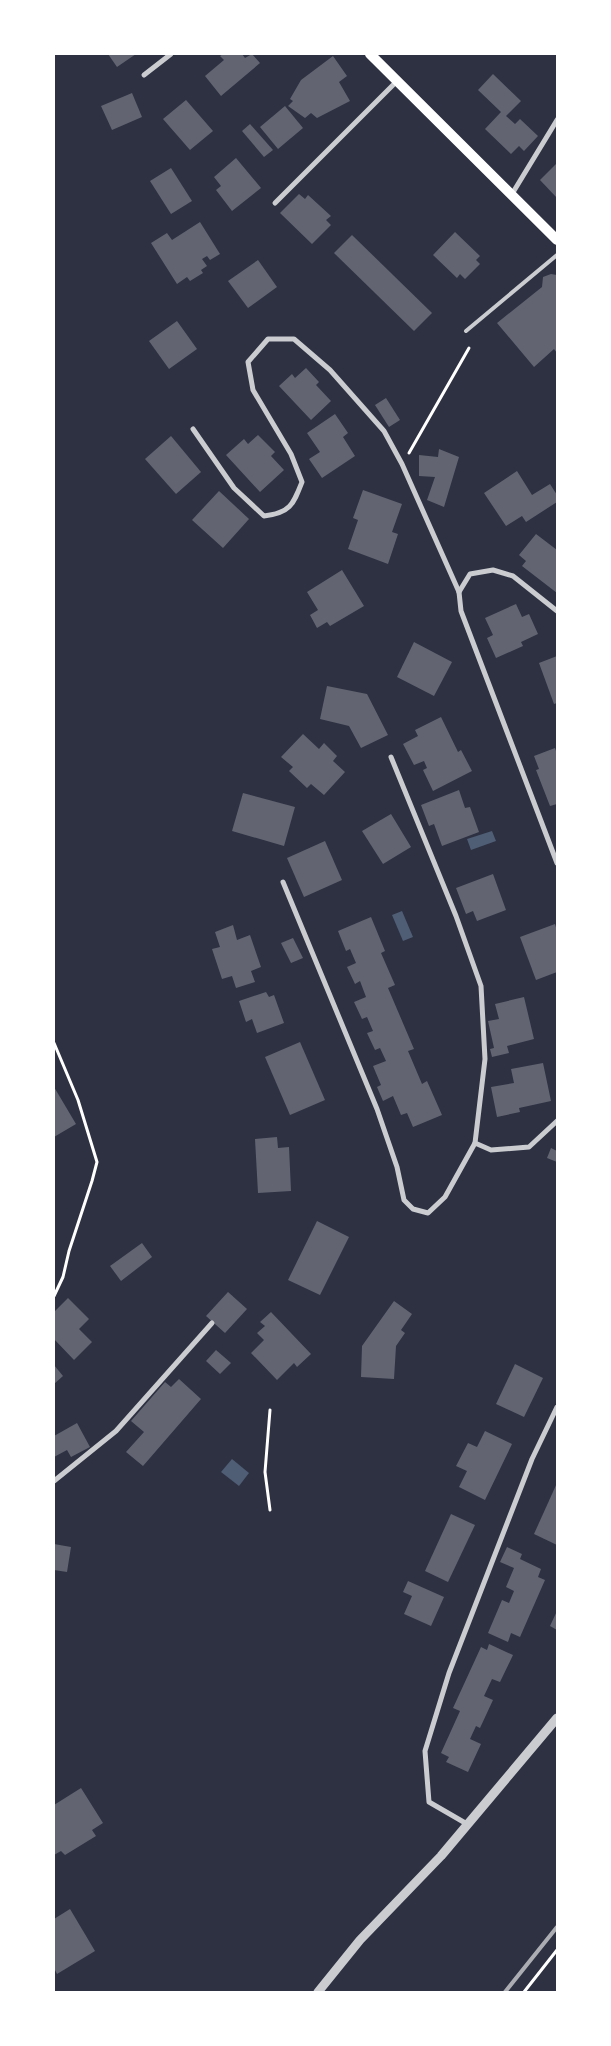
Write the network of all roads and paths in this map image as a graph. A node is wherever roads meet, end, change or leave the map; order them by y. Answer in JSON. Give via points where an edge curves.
{"nodes":[{"id":1,"x":171,"y":54,"type":"edge"},
{"id":2,"x":370,"y":54,"type":"edge"},
{"id":3,"x":144,"y":75,"type":"dead end"},
{"id":4,"x":397,"y":81,"type":"junction"},
{"id":5,"x":557,"y":120,"type":"edge"},
{"id":6,"x":512,"y":195,"type":"junction"},
{"id":7,"x":275,"y":203,"type":"dead end"},
{"id":8,"x":557,"y":240,"type":"edge"},
{"id":9,"x":557,"y":255,"type":"edge"},
{"id":10,"x":466,"y":331,"type":"dead end"},
{"id":11,"x":469,"y":348,"type":"dead end"},
{"id":12,"x":193,"y":430,"type":"dead end"},
{"id":13,"x":402,"y":464,"type":"junction"},
{"id":14,"x":459,"y":592,"type":"junction"},
{"id":15,"x":557,"y":611,"type":"edge"},
{"id":16,"x":391,"y":757,"type":"dead end"},
{"id":17,"x":557,"y":862,"type":"edge"},
{"id":18,"x":283,"y":882,"type":"dead end"},
{"id":19,"x":54,"y":1043,"type":"edge"},
{"id":20,"x":557,"y":1121,"type":"edge"},
{"id":21,"x":475,"y":1143,"type":"junction"},
{"id":22,"x":54,"y":1296,"type":"edge"},
{"id":23,"x":212,"y":1323,"type":"dead end"},
{"id":24,"x":557,"y":1407,"type":"edge"},
{"id":25,"x":270,"y":1410,"type":"dead end"},
{"id":26,"x":54,"y":1481,"type":"edge"},
{"id":27,"x":270,"y":1510,"type":"dead end"},
{"id":28,"x":557,"y":1718,"type":"edge"},
{"id":29,"x":468,"y":1824,"type":"junction"},
{"id":30,"x":557,"y":1950,"type":"edge"},
{"id":31,"x":318,"y":1992,"type":"edge"},
{"id":32,"x":524,"y":1992,"type":"edge"}],
"edges":[{"from":1,"to":3,"type":"street"},
{"from":2,"to":4,"type":"main road"},
{"from":4,"to":6,"type":"main road"},
{"from":4,"to":7,"type":"street"},
{"from":5,"to":6,"type":"street"},
{"from":6,"to":8,"type":"main road"},
{"from":9,"to":10,"type":"lane"},
{"from":11,"to":13,"type":"path"},
{"from":12,"to":13,"type":"street","via":[[234,488],[264,516],[278,515],[293,504],[302,482],[291,454],[253,390],[248,362],[268,339],[294,339],[330,370],[354,397],[384,432]]},
{"from":13,"to":14,"type":"street"},
{"from":14,"to":15,"type":"street","via":[[470,574],[493,570],[513,576]]},
{"from":14,"to":17,"type":"street","via":[[461,611]]},
{"from":16,"to":21,"type":"street","via":[[481,986],[485,1059]]},
{"from":18,"to":21,"type":"street","via":[[376,1109],[397,1167],[404,1200],[413,1209],[428,1213],[445,1197]]},
{"from":19,"to":22,"type":"path","via":[[78,1100],[96,1162],[63,1277]]},
{"from":20,"to":21,"type":"street","via":[[529,1146],[491,1150]]},
{"from":23,"to":26,"type":"street","via":[[116,1431]]},
{"from":24,"to":29,"type":"street","via":[[532,1459],[449,1673],[425,1751],[429,1802]]},
{"from":25,"to":27,"type":"path","via":[[265,1472]]},
{"from":28,"to":29,"type":"street"},
{"from":29,"to":31,"type":"street","via":[[360,1940]]},
{"from":30,"to":32,"type":"path"}]}
